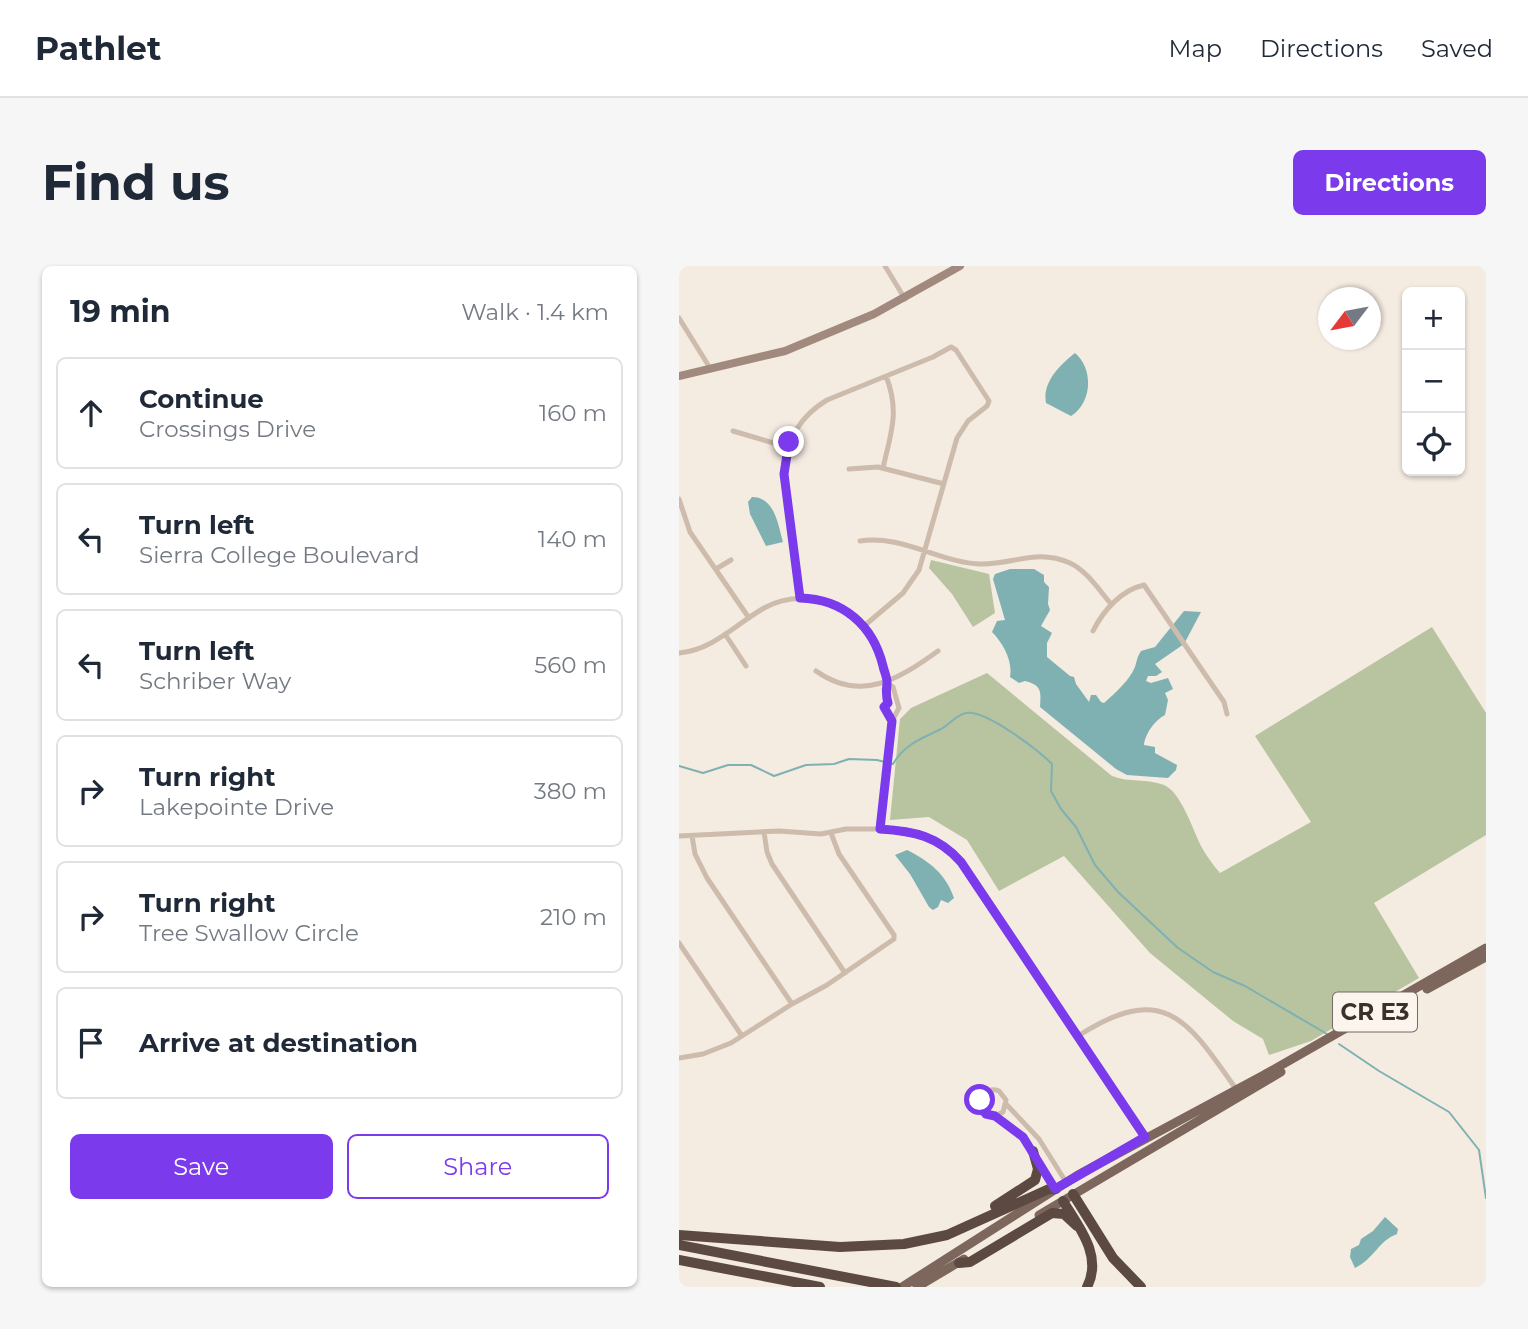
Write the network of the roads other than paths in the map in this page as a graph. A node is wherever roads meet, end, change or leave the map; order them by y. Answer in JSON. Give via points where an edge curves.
{"nodes":[{"id":1,"x":885,"y":266,"type":"edge"},
{"id":2,"x":960,"y":266,"type":"edge"},
{"id":3,"x":905,"y":299,"type":"junction"},
{"id":4,"x":679,"y":318,"type":"edge"},
{"id":5,"x":710,"y":368,"type":"junction"},
{"id":6,"x":679,"y":376,"type":"edge"},
{"id":7,"x":886,"y":376,"type":"junction"},
{"id":8,"x":733,"y":431,"type":"dead end"},
{"id":9,"x":787,"y":447,"type":"junction"},
{"id":10,"x":883,"y":468,"type":"junction"},
{"id":11,"x":849,"y":469,"type":"dead end"},
{"id":12,"x":944,"y":484,"type":"junction"},
{"id":13,"x":679,"y":499,"type":"edge"},
{"id":14,"x":860,"y":541,"type":"dead end"},
{"id":15,"x":926,"y":551,"type":"junction"},
{"id":16,"x":731,"y":560,"type":"dead end"},
{"id":17,"x":716,"y":569,"type":"junction"},
{"id":18,"x":800,"y":598,"type":"junction"},
{"id":19,"x":1111,"y":604,"type":"junction"},
{"id":20,"x":749,"y":618,"type":"junction"},
{"id":21,"x":864,"y":626,"type":"junction"},
{"id":22,"x":1093,"y":631,"type":"dead end"},
{"id":23,"x":725,"y":634,"type":"junction"},
{"id":24,"x":938,"y":651,"type":"dead end"},
{"id":25,"x":679,"y":653,"type":"edge"},
{"id":26,"x":746,"y":666,"type":"dead end"},
{"id":27,"x":816,"y":671,"type":"dead end"},
{"id":28,"x":887,"y":683,"type":"junction"},
{"id":29,"x":897,"y":702,"type":"junction"},
{"id":30,"x":888,"y":703,"type":"junction"},
{"id":31,"x":1227,"y":715,"type":"dead end"},
{"id":32,"x":892,"y":721,"type":"junction"},
{"id":33,"x":880,"y":829,"type":"junction"},
{"id":34,"x":764,"y":832,"type":"junction"},
{"id":35,"x":831,"y":833,"type":"junction"},
{"id":36,"x":679,"y":836,"type":"edge"},
{"id":37,"x":692,"y":836,"type":"junction"},
{"id":38,"x":679,"y":943,"type":"edge"},
{"id":39,"x":1486,"y":948,"type":"edge"},
{"id":40,"x":1486,"y":957,"type":"edge"},
{"id":41,"x":845,"y":973,"type":"junction"},
{"id":42,"x":792,"y":1004,"type":"junction"},
{"id":43,"x":742,"y":1036,"type":"junction"},
{"id":44,"x":1079,"y":1037,"type":"junction"},
{"id":45,"x":679,"y":1058,"type":"edge"},
{"id":46,"x":1239,"y":1092,"type":"junction"},
{"id":47,"x":1006,"y":1104,"type":"junction"},
{"id":48,"x":995,"y":1116,"type":"junction"},
{"id":49,"x":1145,"y":1137,"type":"junction"},
{"id":50,"x":1033,"y":1151,"type":"junction"},
{"id":51,"x":1066,"y":1182,"type":"junction"},
{"id":52,"x":1055,"y":1189,"type":"junction"},
{"id":53,"x":1073,"y":1194,"type":"junction"},
{"id":54,"x":1063,"y":1200,"type":"junction"},
{"id":55,"x":1077,"y":1226,"type":"junction"},
{"id":56,"x":679,"y":1235,"type":"edge"},
{"id":57,"x":940,"y":1235,"type":"junction"},
{"id":58,"x":679,"y":1245,"type":"edge"},
{"id":59,"x":679,"y":1260,"type":"edge"},
{"id":60,"x":959,"y":1263,"type":"junction"},
{"id":61,"x":820,"y":1287,"type":"edge"},
{"id":62,"x":899,"y":1287,"type":"edge"},
{"id":63,"x":918,"y":1287,"type":"edge"},
{"id":64,"x":1087,"y":1287,"type":"edge"},
{"id":65,"x":1141,"y":1287,"type":"edge"}],
"edges":[{"from":1,"to":3,"type":"street"},
{"from":2,"to":3,"type":"street"},
{"from":3,"to":5,"type":"street","via":[[785,351]]},
{"from":4,"to":5,"type":"street"},
{"from":5,"to":6,"type":"street"},
{"from":7,"to":9,"type":"street","via":[[818,405],[800,423]]},
{"from":7,"to":10,"type":"street","via":[[895,413]]},
{"from":7,"to":12,"type":"street","via":[[951,347],[986,395],[987,405],[973,415],[957,438]]},
{"from":8,"to":9,"type":"street"},
{"from":9,"to":18,"type":"street","via":[[784,474]]},
{"from":10,"to":11,"type":"street"},
{"from":10,"to":12,"type":"street"},
{"from":12,"to":15,"type":"street"},
{"from":13,"to":17,"type":"street","via":[[690,533]]},
{"from":14,"to":15,"type":"street","via":[[876,539]]},
{"from":15,"to":19,"type":"street","via":[[977,564],[1054,558],[1088,576]]},
{"from":15,"to":21,"type":"street","via":[[909,586]]},
{"from":16,"to":17,"type":"street"},
{"from":17,"to":20,"type":"street"},
{"from":18,"to":20,"type":"street","via":[[777,603]]},
{"from":18,"to":21,"type":"street","via":[[831,604]]},
{"from":19,"to":22,"type":"street"},
{"from":19,"to":31,"type":"street","via":[[1144,585],[1224,702]]},
{"from":20,"to":23,"type":"street"},
{"from":21,"to":28,"type":"street","via":[[877,647]]},
{"from":23,"to":25,"type":"street","via":[[702,648]]},
{"from":23,"to":26,"type":"street"},
{"from":24,"to":28,"type":"street"},
{"from":27,"to":28,"type":"street","via":[[852,687]]},
{"from":28,"to":29,"type":"street"},
{"from":28,"to":30,"type":"street"},
{"from":29,"to":30,"type":"street"},
{"from":29,"to":32,"type":"street"},
{"from":30,"to":32,"type":"street","via":[[884,707]]},
{"from":32,"to":33,"type":"street"},
{"from":33,"to":35,"type":"street"},
{"from":33,"to":44,"type":"street","via":[[922,834],[951,851]]},
{"from":34,"to":35,"type":"street"},
{"from":34,"to":37,"type":"street"},
{"from":34,"to":41,"type":"street","via":[[772,864]]},
{"from":35,"to":41,"type":"street","via":[[839,854],[894,935],[892,943]]},
{"from":36,"to":37,"type":"street"},
{"from":37,"to":42,"type":"street","via":[[707,878]]},
{"from":38,"to":43,"type":"street"},
{"from":39,"to":46,"type":"main road","number":"CR E3"},
{"from":40,"to":46,"type":"main road","number":"CR E3"},
{"from":41,"to":42,"type":"street"},
{"from":42,"to":43,"type":"street"},
{"from":43,"to":45,"type":"street","via":[[718,1049]]},
{"from":44,"to":46,"type":"street","via":[[1128,1011],[1165,1013],[1196,1033]]},
{"from":44,"to":49,"type":"street"},
{"from":46,"to":49,"type":"main road","number":"CR E3"},
{"from":46,"to":53,"type":"main road","number":"CR E3"},
{"from":47,"to":48,"type":"street"},
{"from":47,"to":48,"type":"street","via":[[999,1091],[985,1092],[981,1108]]},
{"from":47,"to":51,"type":"street","via":[[1039,1139]]},
{"from":48,"to":50,"type":"street","via":[[1020,1134]]},
{"from":49,"to":51,"type":"main road","number":"CR E3"},
{"from":50,"to":52,"type":"street"},
{"from":50,"to":57,"type":"highway","via":[[1038,1169],[1035,1180]]},
{"from":51,"to":52,"type":"main road","number":"CR E3"},
{"from":51,"to":53,"type":"main road"},
{"from":52,"to":54,"type":"main road"},
{"from":52,"to":57,"type":"highway"},
{"from":52,"to":62,"type":"main road","number":"CR E3"},
{"from":53,"to":54,"type":"main road","number":"CR E3"},
{"from":53,"to":65,"type":"highway","via":[[1113,1258]]},
{"from":54,"to":55,"type":"highway"},
{"from":54,"to":60,"type":"main road","number":"CR E3"},
{"from":55,"to":60,"type":"highway","via":[[1064,1214],[1052,1213],[970,1262]]},
{"from":55,"to":64,"type":"highway","via":[[1093,1264]]},
{"from":56,"to":57,"type":"highway","via":[[866,1247]]},
{"from":58,"to":62,"type":"highway"},
{"from":59,"to":61,"type":"highway"},
{"from":60,"to":63,"type":"main road","number":"CR E3"}]}
